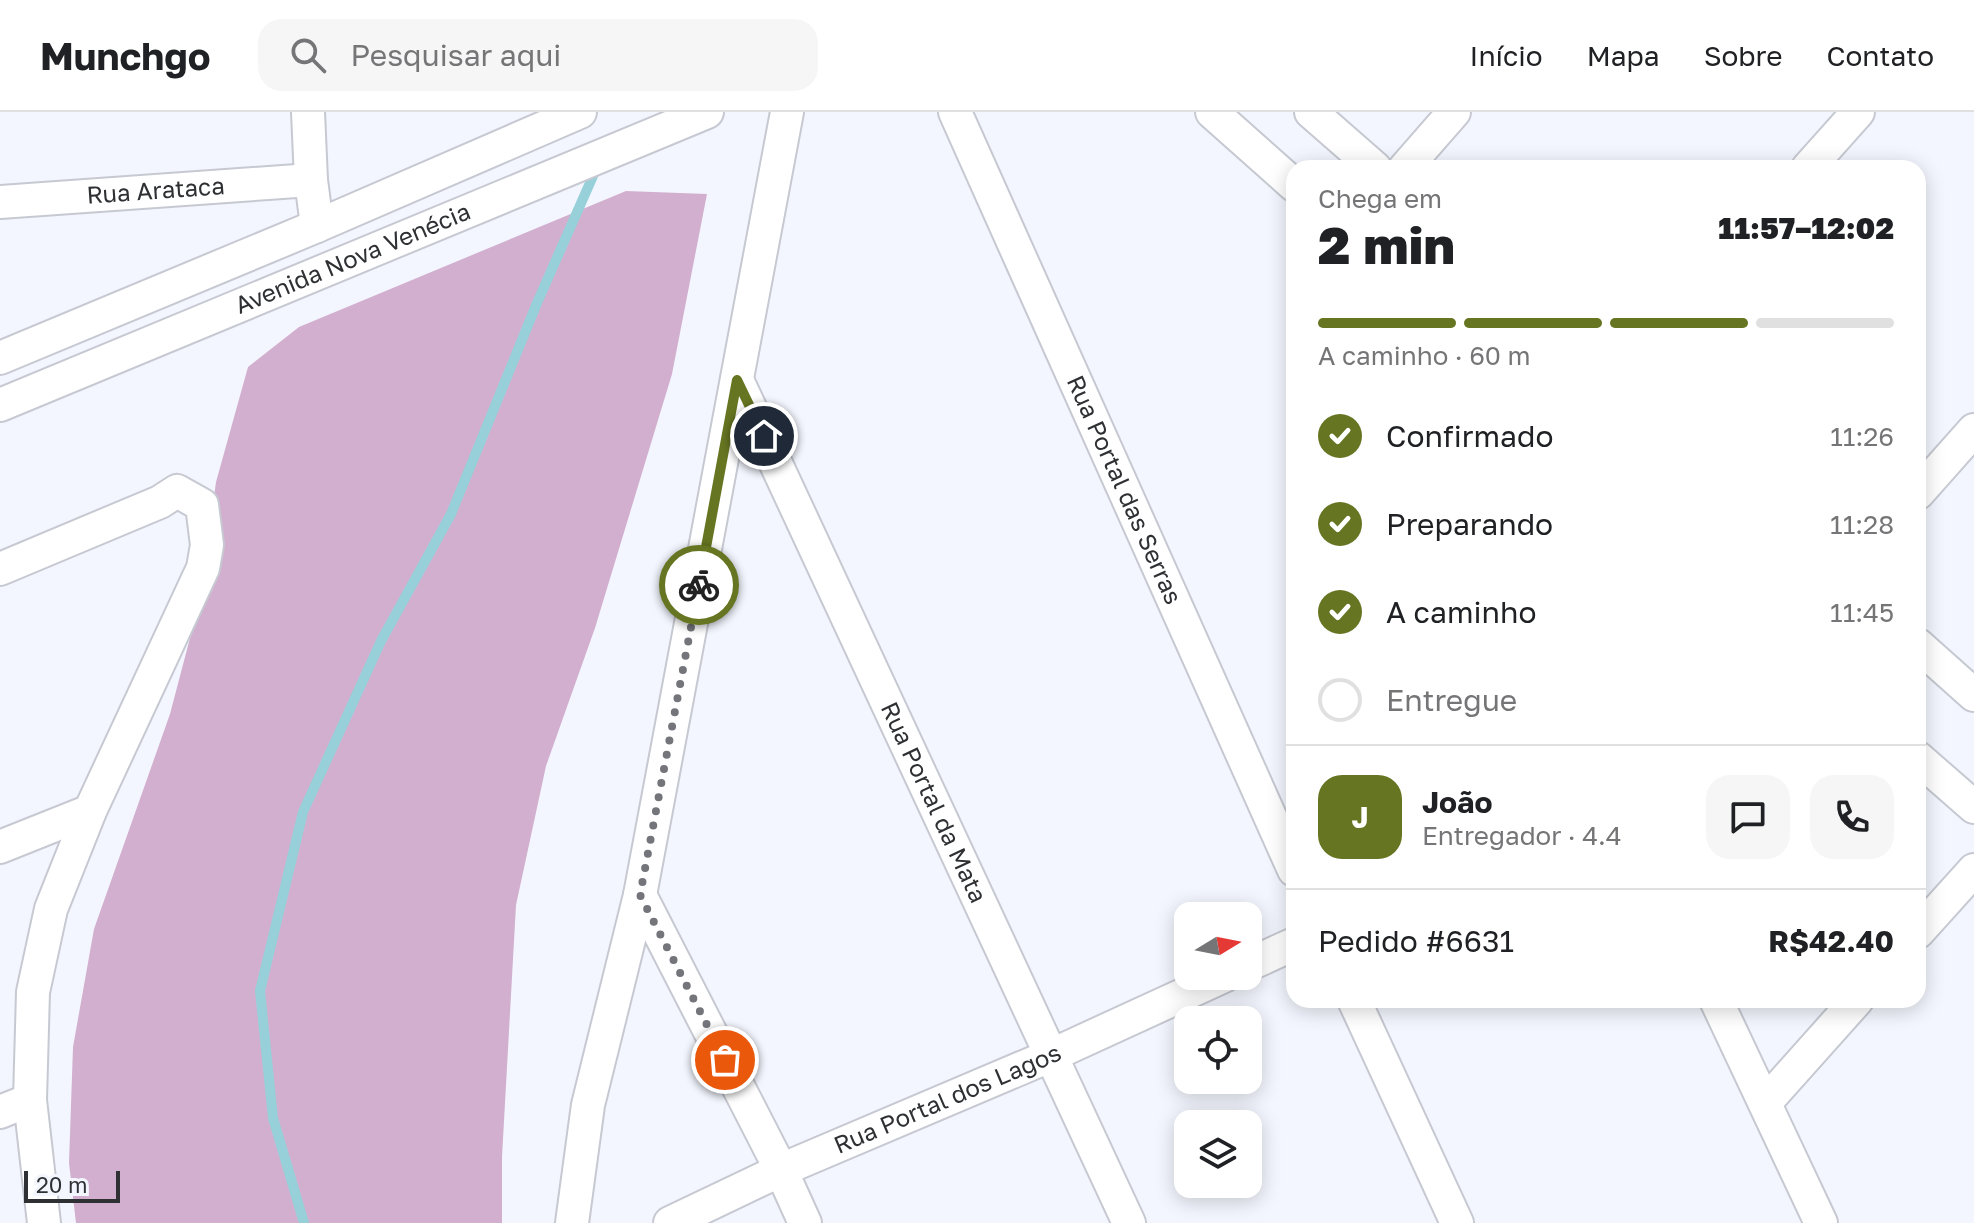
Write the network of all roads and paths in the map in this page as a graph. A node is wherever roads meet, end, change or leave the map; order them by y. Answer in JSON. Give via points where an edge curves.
{"nodes":[{"id":1,"x":308,"y":112,"type":"edge"},
{"id":2,"x":580,"y":112,"type":"edge"},
{"id":3,"x":707,"y":112,"type":"edge"},
{"id":4,"x":787,"y":112,"type":"edge"},
{"id":5,"x":955,"y":112,"type":"edge"},
{"id":6,"x":1212,"y":112,"type":"edge"},
{"id":7,"x":1311,"y":112,"type":"edge"},
{"id":8,"x":1454,"y":112,"type":"edge"},
{"id":9,"x":1858,"y":112,"type":"edge"},
{"id":10,"x":1366,"y":160,"type":"edge"},
{"id":11,"x":1412,"y":160,"type":"edge"},
{"id":12,"x":1815,"y":160,"type":"edge"},
{"id":13,"x":1286,"y":178,"type":"edge"},
{"id":14,"x":311,"y":180,"type":"junction"},
{"id":15,"x":0,"y":202,"type":"edge"},
{"id":16,"x":317,"y":226,"type":"junction"},
{"id":17,"x":0,"y":358,"type":"edge"},
{"id":18,"x":737,"y":380,"type":"junction"},
{"id":19,"x":0,"y":405,"type":"edge"},
{"id":20,"x":1974,"y":430,"type":"edge"},
{"id":21,"x":1926,"y":484,"type":"edge"},
{"id":22,"x":0,"y":569,"type":"edge"},
{"id":23,"x":1926,"y":652,"type":"edge"},
{"id":24,"x":1974,"y":695,"type":"edge"},
{"id":25,"x":1926,"y":765,"type":"edge"},
{"id":26,"x":1974,"y":807,"type":"edge"},
{"id":27,"x":90,"y":811,"type":"junction"},
{"id":28,"x":0,"y":847,"type":"edge"},
{"id":29,"x":1286,"y":852,"type":"edge"},
{"id":30,"x":1974,"y":870,"type":"edge"},
{"id":31,"x":640,"y":895,"type":"junction"},
{"id":32,"x":1926,"y":923,"type":"edge"},
{"id":33,"x":1286,"y":948,"type":"edge"},
{"id":34,"x":1262,"y":959,"type":"edge"},
{"id":35,"x":1194,"y":990,"type":"edge"},
{"id":36,"x":1358,"y":1008,"type":"edge"},
{"id":37,"x":1720,"y":1008,"type":"edge"},
{"id":38,"x":1850,"y":1008,"type":"edge"},
{"id":39,"x":1052,"y":1055,"type":"junction"},
{"id":40,"x":30,"y":1100,"type":"junction"},
{"id":41,"x":1765,"y":1103,"type":"junction"},
{"id":42,"x":0,"y":1112,"type":"edge"},
{"id":43,"x":781,"y":1170,"type":"junction"},
{"id":44,"x":44,"y":1223,"type":"edge"},
{"id":45,"x":572,"y":1223,"type":"edge"},
{"id":46,"x":670,"y":1223,"type":"edge"},
{"id":47,"x":805,"y":1223,"type":"edge"},
{"id":48,"x":1129,"y":1223,"type":"edge"},
{"id":49,"x":1457,"y":1223,"type":"edge"},
{"id":50,"x":1821,"y":1223,"type":"edge"}],
"edges":[{"from":1,"to":14,"type":"street"},
{"from":2,"to":16,"type":"street","name":"Avenida Nova Venécia"},
{"from":3,"to":19,"type":"street","name":"Avenida Nova Venécia"},
{"from":4,"to":18,"type":"street"},
{"from":5,"to":29,"type":"street","name":"Rua Portal das Serras"},
{"from":6,"to":13,"type":"street"},
{"from":7,"to":10,"type":"street"},
{"from":8,"to":11,"type":"street"},
{"from":9,"to":12,"type":"street"},
{"from":14,"to":15,"type":"street","name":"Rua Arataca"},
{"from":14,"to":16,"type":"street"},
{"from":16,"to":17,"type":"street","name":"Avenida Nova Venécia"},
{"from":18,"to":31,"type":"street"},
{"from":18,"to":39,"type":"street","name":"Rua Portal da Mata"},
{"from":20,"to":21,"type":"street"},
{"from":22,"to":27,"type":"street","via":[[177,491],[202,505],[207,545],[203,568]]},
{"from":23,"to":24,"type":"street"},
{"from":25,"to":26,"type":"street"},
{"from":27,"to":28,"type":"street"},
{"from":27,"to":40,"type":"street","via":[[51,909],[33,992]]},
{"from":30,"to":32,"type":"street"},
{"from":31,"to":43,"type":"street"},
{"from":31,"to":45,"type":"street","via":[[588,1105]]},
{"from":33,"to":34,"type":"street"},
{"from":35,"to":39,"type":"street","name":"Rua Portal dos Lagos"},
{"from":36,"to":49,"type":"street"},
{"from":37,"to":41,"type":"street"},
{"from":38,"to":41,"type":"street"},
{"from":39,"to":43,"type":"street","name":"Rua Portal dos Lagos"},
{"from":39,"to":48,"type":"street","name":"Rua Portal da Mata"},
{"from":40,"to":42,"type":"street"},
{"from":40,"to":44,"type":"street"},
{"from":41,"to":50,"type":"street"},
{"from":43,"to":46,"type":"street","name":"Rua Portal dos Lagos"},
{"from":43,"to":47,"type":"street"}]}
